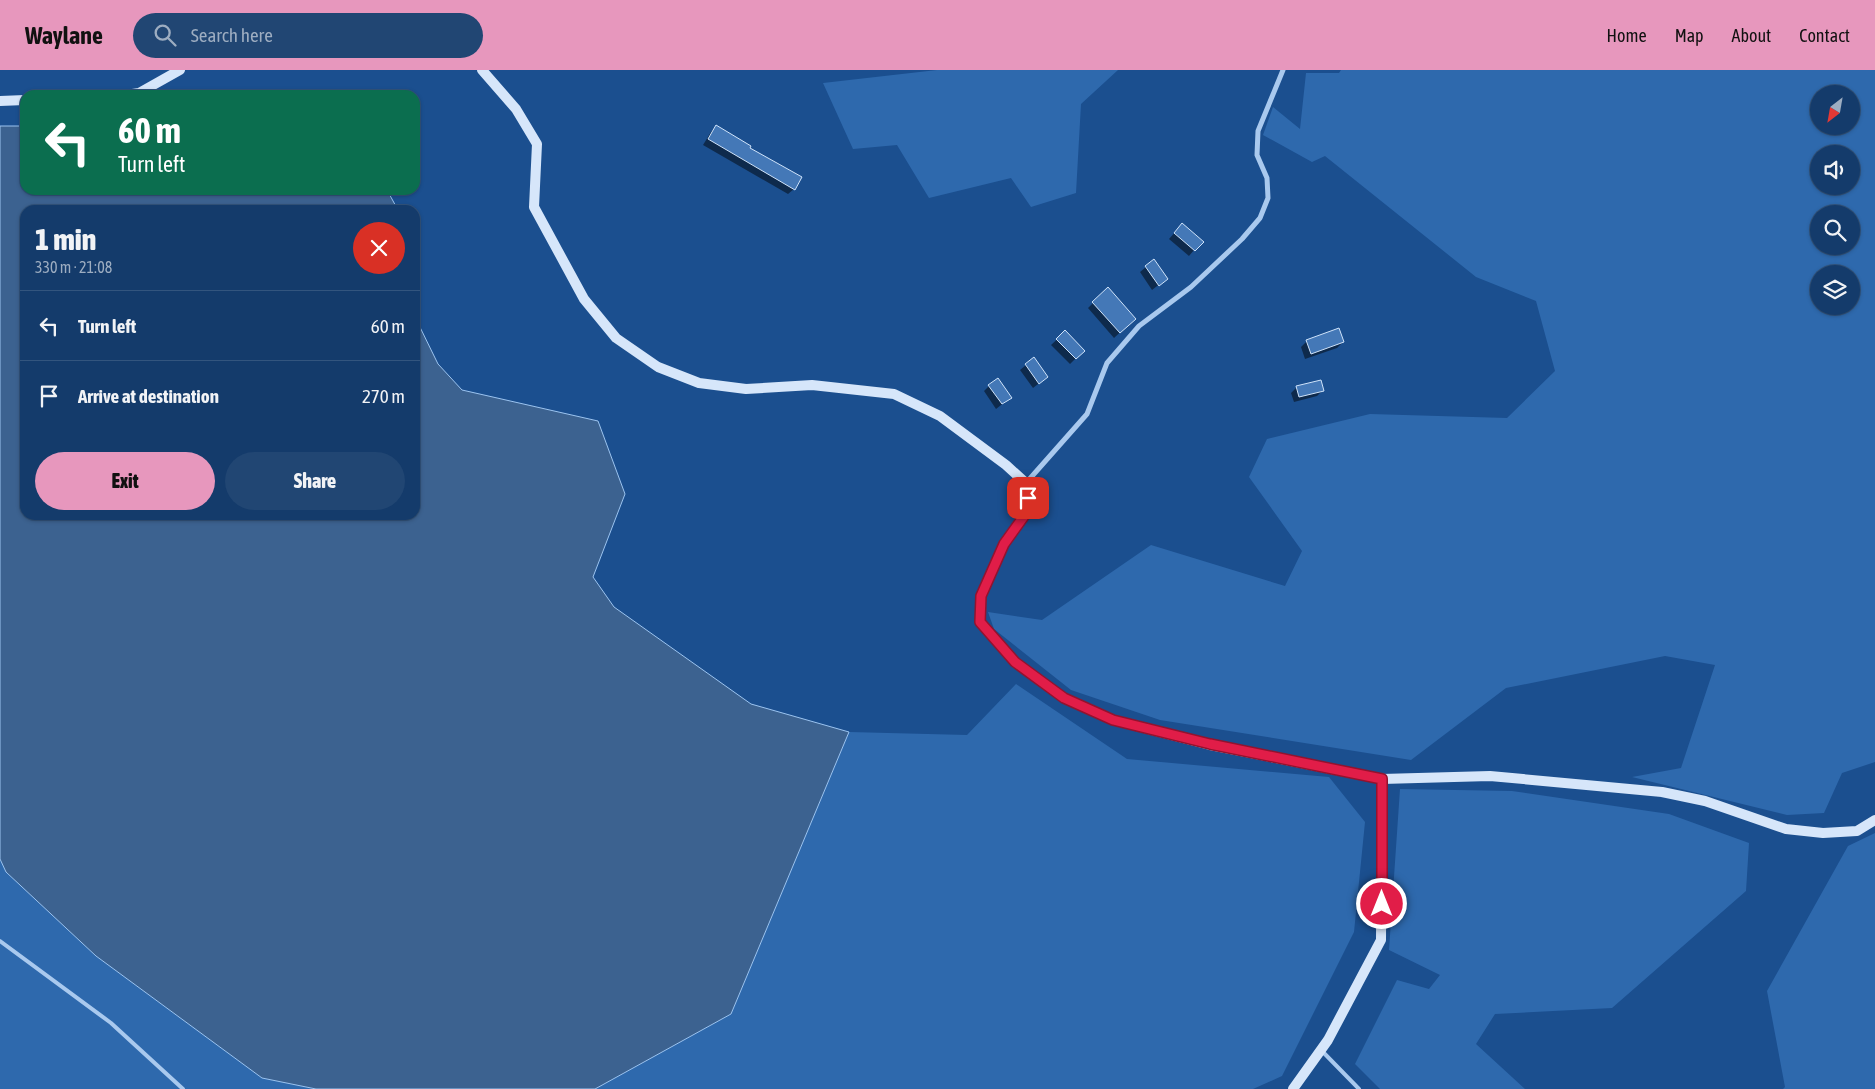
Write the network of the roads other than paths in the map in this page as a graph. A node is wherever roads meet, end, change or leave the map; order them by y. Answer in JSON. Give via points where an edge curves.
{"nodes":[{"id":1,"x":180,"y":70,"type":"edge"},
{"id":2,"x":482,"y":70,"type":"edge"},
{"id":3,"x":1283,"y":70,"type":"edge"},
{"id":4,"x":144,"y":90,"type":"edge"},
{"id":5,"x":0,"y":100,"type":"edge"},
{"id":6,"x":20,"y":100,"type":"edge"},
{"id":7,"x":1026,"y":483,"type":"junction"},
{"id":8,"x":1382,"y":779,"type":"junction"},
{"id":9,"x":1875,"y":820,"type":"edge"},
{"id":10,"x":0,"y":941,"type":"edge"},
{"id":11,"x":1321,"y":1050,"type":"junction"},
{"id":12,"x":183,"y":1089,"type":"edge"},
{"id":13,"x":1293,"y":1089,"type":"edge"},
{"id":14,"x":1359,"y":1089,"type":"edge"}],
"edges":[{"from":1,"to":4,"type":"street"},
{"from":2,"to":7,"type":"street","via":[[516,109],[537,144],[534,207],[584,299],[616,338],[658,367],[699,382],[746,389],[812,385],[894,394],[940,416]]},
{"from":3,"to":7,"type":"street","via":[[1258,131],[1257,155],[1266,178],[1268,198],[1260,218],[1191,287],[1139,326],[1107,363],[1086,414]]},
{"from":5,"to":6,"type":"street"},
{"from":7,"to":8,"type":"street","via":[[1027,512],[1004,544],[981,596],[980,622],[1015,662],[1064,698],[1113,720],[1210,744]]},
{"from":8,"to":9,"type":"street","via":[[1490,776],[1662,792],[1706,801],[1786,829],[1823,833],[1858,831]]},
{"from":8,"to":11,"type":"street","via":[[1381,940]]},
{"from":10,"to":12,"type":"lane","via":[[112,1023]]},
{"from":11,"to":13,"type":"street"},
{"from":11,"to":14,"type":"lane"}]}
